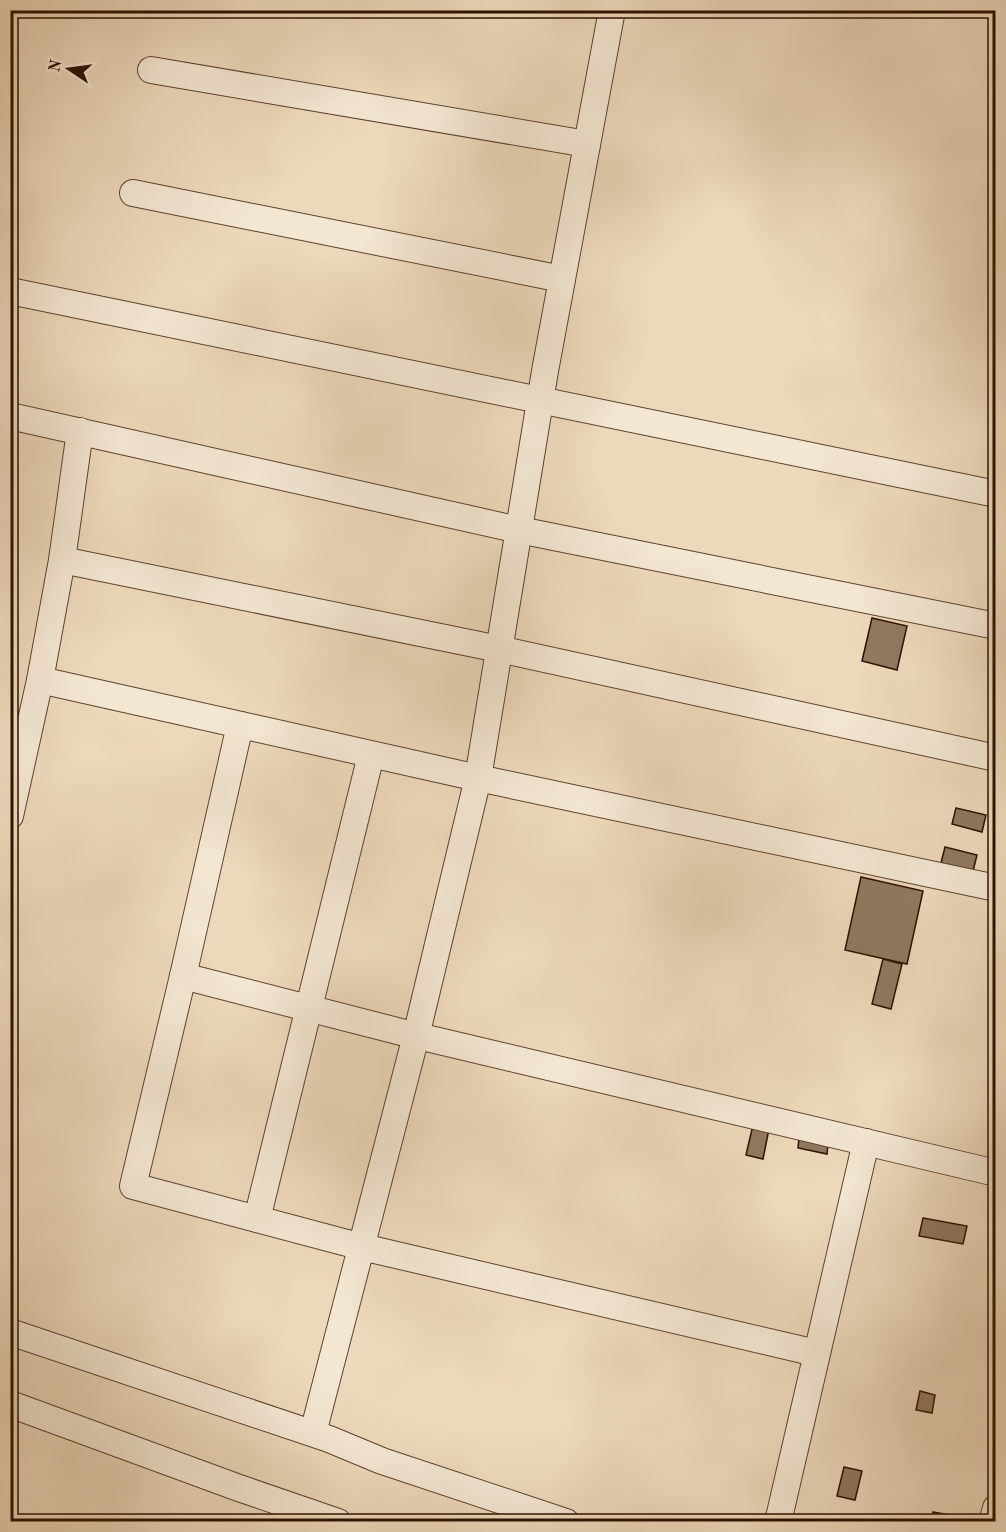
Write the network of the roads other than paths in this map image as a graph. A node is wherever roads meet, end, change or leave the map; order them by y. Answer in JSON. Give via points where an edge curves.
{"nodes":[{"id":1,"x":612,"y":10,"type":"edge"},
{"id":2,"x":151,"y":70,"type":"dead end"},
{"id":3,"x":587,"y":144,"type":"junction"},
{"id":4,"x":133,"y":193,"type":"dead end"},
{"id":5,"x":562,"y":279,"type":"junction"},
{"id":6,"x":10,"y":291,"type":"edge"},
{"id":7,"x":540,"y":400,"type":"junction"},
{"id":8,"x":10,"y":416,"type":"edge"},
{"id":9,"x":80,"y":431,"type":"junction"},
{"id":10,"x":996,"y":494,"type":"edge"},
{"id":11,"x":519,"y":530,"type":"junction"},
{"id":12,"x":62,"y":560,"type":"junction"},
{"id":13,"x":996,"y":626,"type":"edge"},
{"id":14,"x":499,"y":649,"type":"junction"},
{"id":15,"x":40,"y":680,"type":"junction"},
{"id":16,"x":240,"y":725,"type":"junction"},
{"id":17,"x":371,"y":754,"type":"junction"},
{"id":18,"x":996,"y":758,"type":"edge"},
{"id":19,"x":478,"y":778,"type":"junction"},
{"id":20,"x":10,"y":816,"type":"edge"},
{"id":21,"x":996,"y":888,"type":"edge"},
{"id":22,"x":183,"y":976,"type":"junction"},
{"id":23,"x":309,"y":1008,"type":"junction"},
{"id":24,"x":416,"y":1036,"type":"junction"},
{"id":25,"x":866,"y":1142,"type":"junction"},
{"id":26,"x":996,"y":1173,"type":"edge"},
{"id":27,"x":257,"y":1219,"type":"junction"},
{"id":28,"x":362,"y":1246,"type":"junction"},
{"id":29,"x":10,"y":1332,"type":"edge"},
{"id":30,"x":816,"y":1353,"type":"junction"},
{"id":31,"x":10,"y":1404,"type":"edge"},
{"id":32,"x":313,"y":1433,"type":"junction"},
{"id":33,"x":996,"y":1508,"type":"edge"},
{"id":34,"x":338,"y":1521,"type":"edge"},
{"id":35,"x":566,"y":1521,"type":"edge"},
{"id":36,"x":778,"y":1521,"type":"edge"},
{"id":37,"x":992,"y":1521,"type":"edge"}],
"edges":[{"from":1,"to":3,"type":"street"},
{"from":2,"to":3,"type":"street"},
{"from":3,"to":5,"type":"street"},
{"from":4,"to":5,"type":"street"},
{"from":5,"to":7,"type":"street"},
{"from":6,"to":7,"type":"street"},
{"from":7,"to":10,"type":"street"},
{"from":7,"to":11,"type":"street"},
{"from":8,"to":9,"type":"street"},
{"from":9,"to":11,"type":"street"},
{"from":9,"to":12,"type":"street"},
{"from":11,"to":13,"type":"street"},
{"from":11,"to":14,"type":"street"},
{"from":12,"to":14,"type":"street"},
{"from":12,"to":15,"type":"street"},
{"from":14,"to":18,"type":"street"},
{"from":14,"to":19,"type":"street"},
{"from":15,"to":16,"type":"street"},
{"from":15,"to":20,"type":"street"},
{"from":16,"to":17,"type":"street"},
{"from":16,"to":22,"type":"street"},
{"from":17,"to":19,"type":"street"},
{"from":17,"to":23,"type":"street"},
{"from":19,"to":21,"type":"street"},
{"from":19,"to":24,"type":"street"},
{"from":22,"to":23,"type":"street"},
{"from":22,"to":27,"type":"street","via":[[133,1186]]},
{"from":23,"to":24,"type":"street"},
{"from":23,"to":27,"type":"street"},
{"from":24,"to":25,"type":"street"},
{"from":24,"to":28,"type":"street"},
{"from":25,"to":26,"type":"street"},
{"from":25,"to":30,"type":"street"},
{"from":27,"to":28,"type":"street"},
{"from":28,"to":30,"type":"street"},
{"from":28,"to":32,"type":"street"},
{"from":29,"to":32,"type":"street"},
{"from":30,"to":36,"type":"street"},
{"from":31,"to":34,"type":"street"},
{"from":32,"to":35,"type":"street","via":[[382,1461]]},
{"from":33,"to":37,"type":"street"}]}
